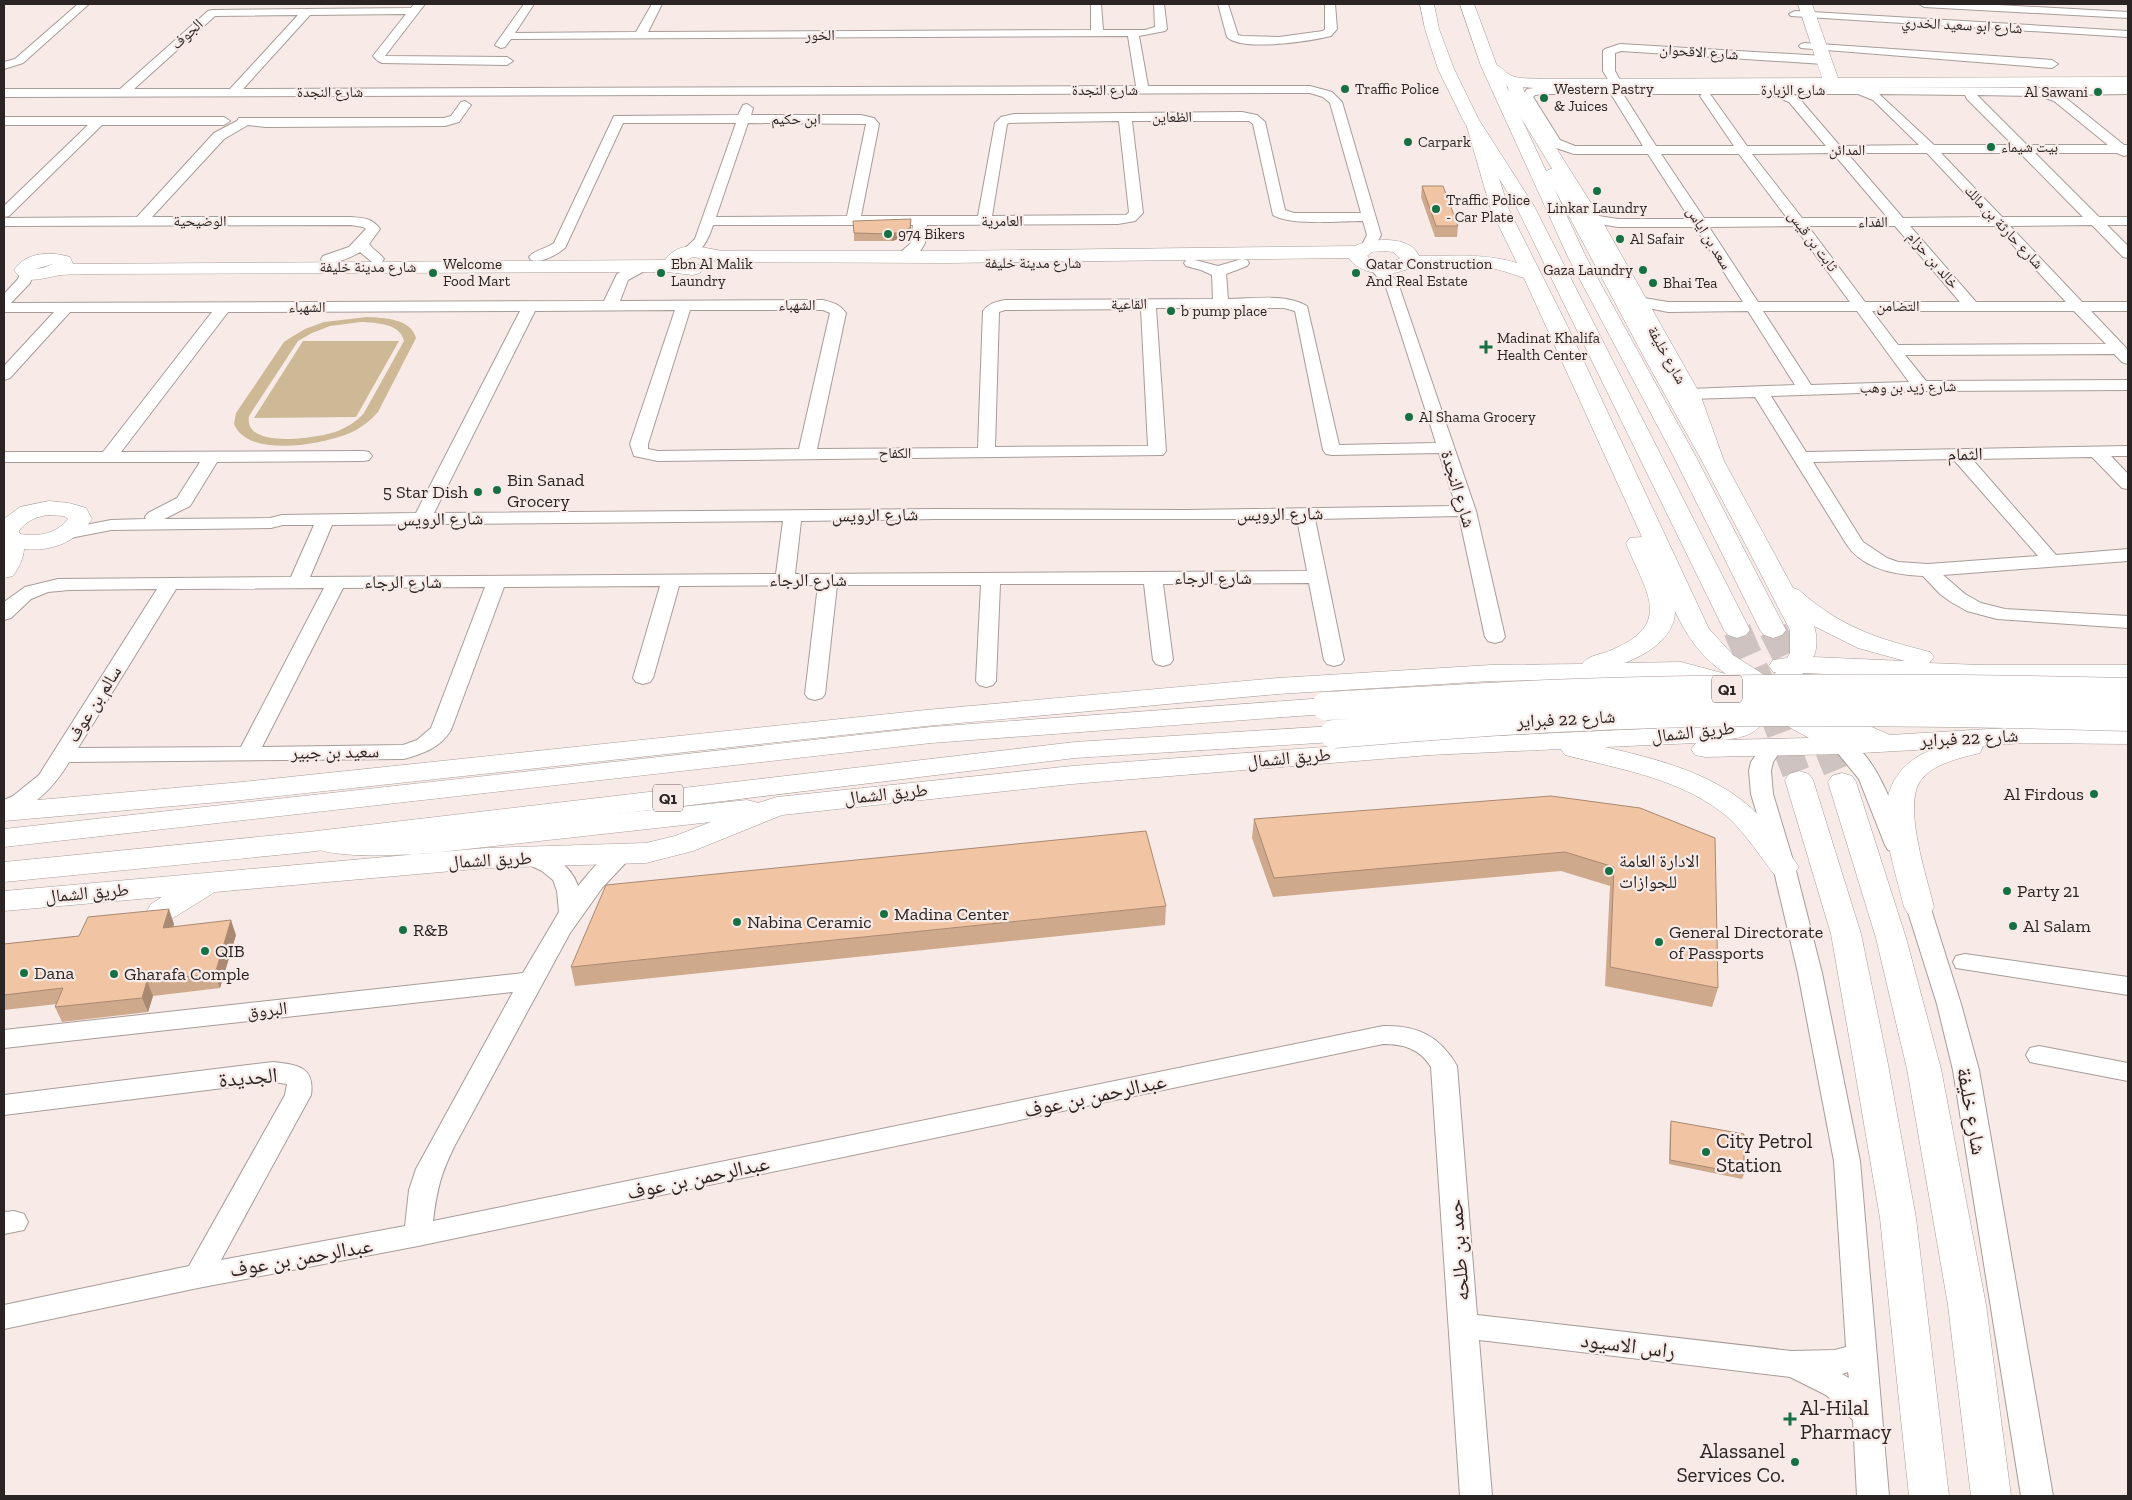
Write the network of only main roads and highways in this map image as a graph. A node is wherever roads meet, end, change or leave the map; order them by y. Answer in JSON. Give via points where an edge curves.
{"nodes":[{"id":1,"x":1427,"y":4,"type":"edge"},
{"id":2,"x":1467,"y":4,"type":"edge"},
{"id":3,"x":1801,"y":9,"type":"edge"},
{"id":4,"x":1488,"y":66,"type":"junction"},
{"id":5,"x":1823,"y":82,"type":"junction"},
{"id":6,"x":2128,"y":82,"type":"edge"},
{"id":7,"x":1514,"y":86,"type":"junction"},
{"id":8,"x":1475,"y":127,"type":"junction"},
{"id":9,"x":1522,"y":138,"type":"junction"},
{"id":10,"x":1511,"y":234,"type":"junction"},
{"id":11,"x":1367,"y":252,"type":"junction"},
{"id":12,"x":697,"y":256,"type":"junction"},
{"id":13,"x":1401,"y":256,"type":"junction"},
{"id":14,"x":56,"y":267,"type":"junction"},
{"id":15,"x":21,"y":270,"type":"edge"},
{"id":16,"x":1532,"y":274,"type":"junction"},
{"id":17,"x":1713,"y":461,"type":"junction"},
{"id":18,"x":1631,"y":487,"type":"junction"},
{"id":19,"x":6,"y":529,"type":"edge"},
{"id":20,"x":58,"y":537,"type":"junction"},
{"id":21,"x":5,"y":567,"type":"edge"},
{"id":22,"x":1775,"y":580,"type":"junction"},
{"id":23,"x":13,"y":592,"type":"edge"},
{"id":24,"x":1737,"y":630,"type":"tunnel mouth"},
{"id":25,"x":1773,"y":630,"type":"tunnel mouth"},
{"id":26,"x":1796,"y":666,"type":"junction"},
{"id":27,"x":1853,"y":667,"type":"junction"},
{"id":28,"x":1734,"y":668,"type":"junction"},
{"id":29,"x":1681,"y":670,"type":"junction"},
{"id":30,"x":1564,"y":672,"type":"junction"},
{"id":31,"x":1980,"y":672,"type":"junction"},
{"id":32,"x":2021,"y":672,"type":"junction"},
{"id":33,"x":2128,"y":673,"type":"edge"},
{"id":34,"x":2128,"y":692,"type":"edge"},
{"id":35,"x":1770,"y":698,"type":"junction"},
{"id":36,"x":1798,"y":712,"type":"junction"},
{"id":37,"x":2128,"y":717,"type":"edge"},
{"id":38,"x":1334,"y":734,"type":"joint"},
{"id":39,"x":1709,"y":734,"type":"junction"},
{"id":40,"x":2022,"y":735,"type":"junction"},
{"id":41,"x":2066,"y":736,"type":"junction"},
{"id":42,"x":2128,"y":736,"type":"edge"},
{"id":43,"x":714,"y":739,"type":"junction"},
{"id":44,"x":1536,"y":741,"type":"junction"},
{"id":45,"x":1883,"y":742,"type":"junction"},
{"id":46,"x":1843,"y":746,"type":"junction"},
{"id":47,"x":1772,"y":747,"type":"junction"},
{"id":48,"x":1585,"y":751,"type":"junction"},
{"id":49,"x":1799,"y":780,"type":"tunnel mouth"},
{"id":50,"x":1842,"y":782,"type":"tunnel mouth"},
{"id":51,"x":339,"y":801,"type":"junction"},
{"id":52,"x":777,"y":806,"type":"junction"},
{"id":53,"x":4,"y":810,"type":"edge"},
{"id":54,"x":4,"y":838,"type":"edge"},
{"id":55,"x":308,"y":842,"type":"junction"},
{"id":56,"x":377,"y":845,"type":"junction"},
{"id":57,"x":486,"y":858,"type":"junction"},
{"id":58,"x":1784,"y":867,"type":"road end"},
{"id":59,"x":4,"y":872,"type":"edge"},
{"id":60,"x":210,"y":882,"type":"junction"},
{"id":61,"x":4,"y":901,"type":"edge"},
{"id":62,"x":1919,"y":907,"type":"road end"},
{"id":63,"x":162,"y":911,"type":"edge"},
{"id":64,"x":1929,"y":1496,"type":"edge"},
{"id":65,"x":1991,"y":1496,"type":"edge"}],
"edges":[{"from":1,"to":8,"type":"main road","via":[[1446,69]]},
{"from":2,"to":4,"type":"main road","name":"شارع خليفة"},
{"from":3,"to":5,"type":"main road"},
{"from":4,"to":7,"type":"main road"},
{"from":4,"to":9,"type":"main road","name":"شارع خليفة"},
{"from":5,"to":6,"type":"main road","name":"شارع الزبارة","via":[[1998,83],[2060,91],[2086,82]]},
{"from":5,"to":7,"type":"main road","name":"شارع الزبارة"},
{"from":7,"to":17,"type":"main road","name":"شارع خليفة","via":[[1518,100],[1595,225],[1689,394]]},
{"from":8,"to":10,"type":"main road","via":[[1500,210]]},
{"from":8,"to":24,"type":"main road","via":[[1525,206]]},
{"from":9,"to":17,"type":"main road","via":[[1548,164],[1569,198]]},
{"from":9,"to":25,"type":"main road","name":"شارع خليفة","via":[[1577,257],[1684,455]]},
{"from":10,"to":13,"type":"main road","via":[[1499,246],[1480,251]]},
{"from":10,"to":16,"type":"main road"},
{"from":11,"to":12,"type":"main road","name":"شارع مدينة خليفة"},
{"from":11,"to":12,"type":"main road","name":"شارع مدينة خليفة","via":[[1242,263],[890,264]]},
{"from":11,"to":13,"type":"main road"},
{"from":12,"to":14,"type":"main road","name":"شارع مدينة خليفة","via":[[328,259]]},
{"from":12,"to":14,"type":"main road","name":"شارع مدينة خليفة","via":[[643,266]]},
{"from":13,"to":16,"type":"main road","via":[[1497,263]]},
{"from":14,"to":15,"type":"main road"},
{"from":16,"to":18,"type":"main road"},
{"from":17,"to":22,"type":"main road","name":"شارع خليفة"},
{"from":18,"to":28,"type":"main road","via":[[1698,631],[1713,652]]},
{"from":18,"to":30,"type":"main road","via":[[1626,516],[1663,606],[1661,623],[1649,639],[1627,653]]},
{"from":19,"to":20,"type":"main road","via":[[21,542]]},
{"from":19,"to":20,"type":"main road","via":[[30,512],[58,507],[78,513],[80,519],[75,527]]},
{"from":19,"to":21,"type":"main road","via":[[12,557]]},
{"from":20,"to":23,"type":"main road","via":[[30,557]]},
{"from":22,"to":26,"type":"main road","name":"شارع خليفة","via":[[1803,630],[1803,654]]},
{"from":22,"to":32,"type":"main road","via":[[1807,611],[1860,641],[1907,655]]},
{"from":26,"to":27,"type":"main road"},
{"from":26,"to":28,"type":"main road"},
{"from":26,"to":35,"type":"main road","name":"طريق الشمال"},
{"from":27,"to":31,"type":"main road"},
{"from":27,"to":36,"type":"main road","via":[[1824,682]]},
{"from":28,"to":29,"type":"main road"},
{"from":28,"to":35,"type":"main road"},
{"from":29,"to":30,"type":"main road"},
{"from":29,"to":35,"type":"main road"},
{"from":29,"to":39,"type":"main road","via":[[1715,698],[1718,718]]},
{"from":30,"to":43,"type":"main road","via":[[1278,686]]},
{"from":31,"to":32,"type":"main road"},
{"from":31,"to":40,"type":"main road","via":[[1937,680],[1843,684],[1830,690],[1827,701],[1843,718],[1862,725]]},
{"from":32,"to":33,"type":"main road"},
{"from":34,"to":51,"type":"main road","name":"شارع 22 فبراير","number":"Q1","bridge":true,"via":[[1995,688],[1710,690],[1546,694],[1326,706],[932,735]]},
{"from":35,"to":36,"type":"main road"},
{"from":35,"to":39,"type":"main road","name":"طريق الشمال","via":[[1748,725]]},
{"from":36,"to":45,"type":"main road","name":"شارع 22 فبراير"},
{"from":36,"to":46,"type":"main road"},
{"from":36,"to":47,"type":"main road"},
{"from":37,"to":38,"type":"main road","name":"شارع 22 فبراير","number":"Q1","bridge":true,"via":[[1982,712],[1720,713],[1557,718]]},
{"from":38,"to":55,"type":"main road","name":"طريق الشمال","number":"Q1","via":[[1076,750]]},
{"from":39,"to":44,"type":"main road","name":"طريق الشمال"},
{"from":40,"to":41,"type":"main road","name":"شارع 22 فبراير"},
{"from":40,"to":45,"type":"main road","name":"شارع 22 فبراير"},
{"from":41,"to":42,"type":"main road","name":"شارع 22 فبراير"},
{"from":41,"to":62,"type":"main road","via":[[2015,739],[1950,752],[1917,770],[1906,783],[1900,798],[1900,814]]},
{"from":43,"to":51,"type":"main road","via":[[671,752],[394,788]]},
{"from":43,"to":53,"type":"main road","via":[[242,791]]},
{"from":44,"to":48,"type":"main road"},
{"from":44,"to":52,"type":"main road","name":"طريق الشمال","via":[[1072,775]]},
{"from":45,"to":46,"type":"main road"},
{"from":46,"to":47,"type":"main road"},
{"from":47,"to":48,"type":"main road"},
{"from":48,"to":58,"type":"main road","via":[[1667,772],[1717,796],[1757,831]]},
{"from":49,"to":64,"type":"main road","via":[[1846,934],[1870,1059],[1898,1218]]},
{"from":50,"to":65,"type":"main road","via":[[1891,938],[1924,1069],[1967,1306]]},
{"from":51,"to":54,"type":"main road","number":"Q1"},
{"from":52,"to":56,"type":"main road","via":[[422,844]]},
{"from":52,"to":57,"type":"main road","name":"طريق الشمال","via":[[683,844],[646,853]]},
{"from":55,"to":56,"type":"main road"},
{"from":55,"to":59,"type":"main road","name":"طريق الشمال","number":"Q1"},
{"from":56,"to":57,"type":"main road","via":[[416,855]]},
{"from":57,"to":60,"type":"main road","name":"طريق الشمال"},
{"from":60,"to":61,"type":"main road","name":"طريق الشمال"},
{"from":60,"to":63,"type":"main road"}]}
